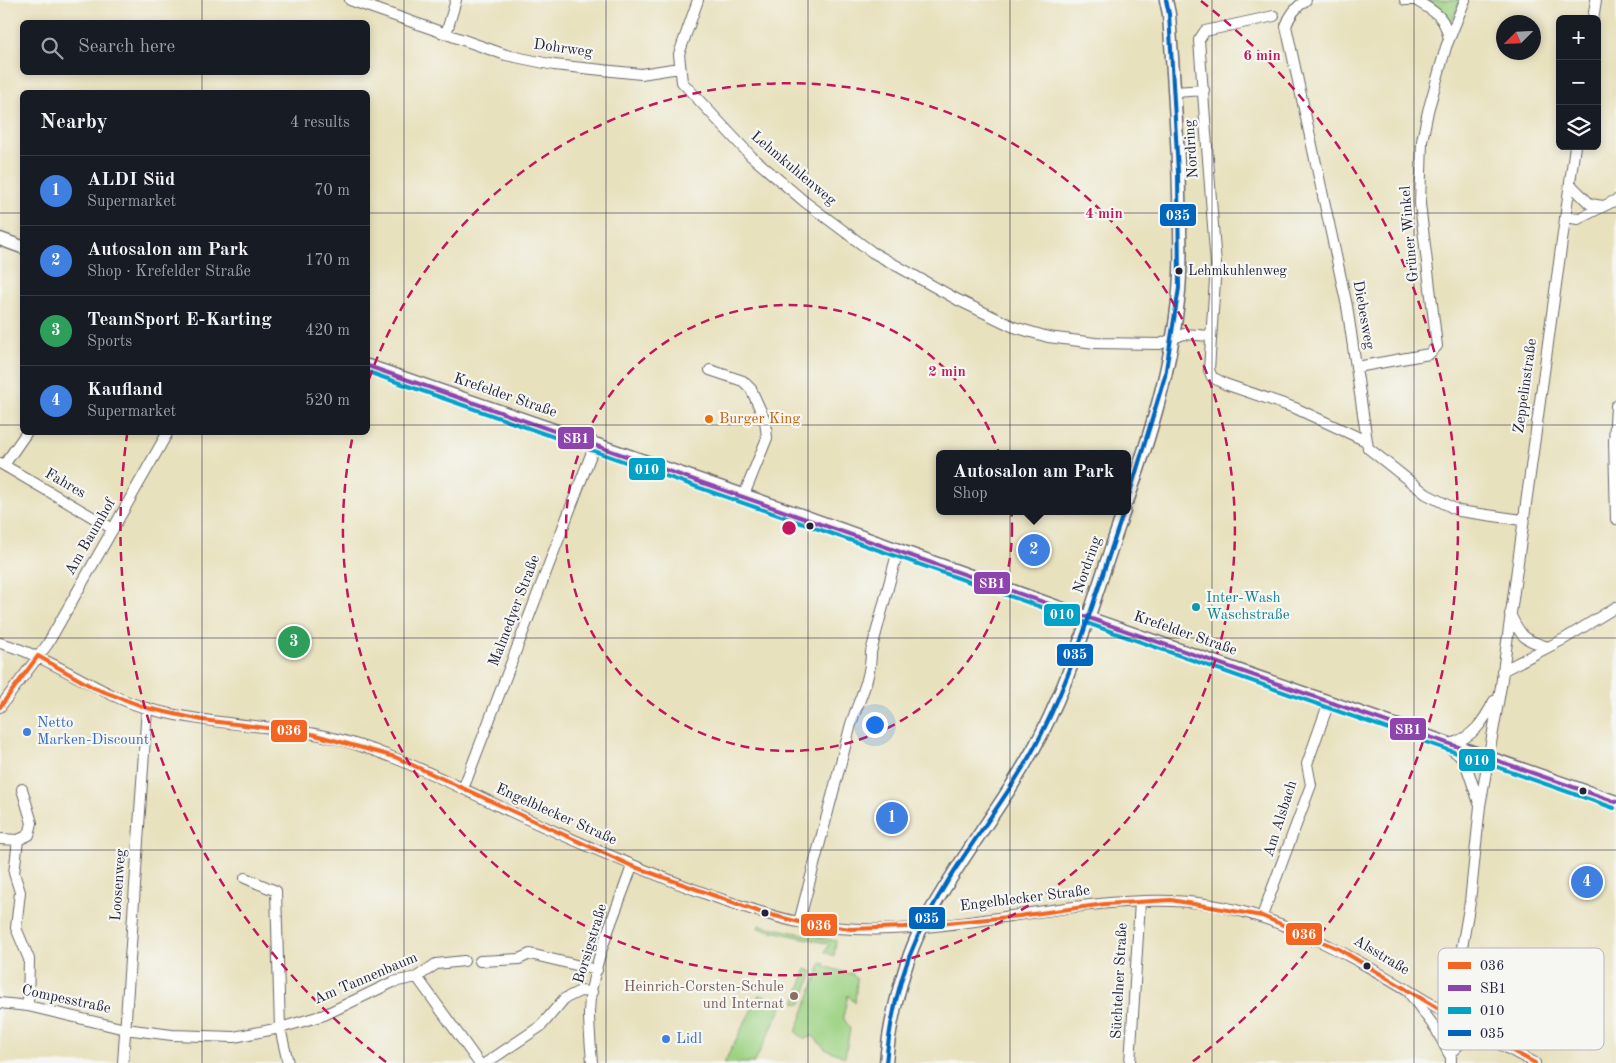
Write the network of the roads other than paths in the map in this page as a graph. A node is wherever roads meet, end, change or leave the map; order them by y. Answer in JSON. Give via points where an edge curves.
{"nodes":[{"id":1,"x":350,"y":0,"type":"edge"},
{"id":2,"x":456,"y":0,"type":"edge"},
{"id":3,"x":698,"y":0,"type":"edge"},
{"id":4,"x":1166,"y":0,"type":"edge"},
{"id":5,"x":1172,"y":0,"type":"edge"},
{"id":6,"x":1306,"y":0,"type":"edge"},
{"id":7,"x":1405,"y":0,"type":"edge"},
{"id":8,"x":1417,"y":0,"type":"edge"},
{"id":9,"x":1464,"y":0,"type":"edge"},
{"id":10,"x":1596,"y":0,"type":"edge"},
{"id":11,"x":1169,"y":14,"type":"junction"},
{"id":12,"x":1594,"y":15,"type":"edge"},
{"id":13,"x":1274,"y":16,"type":"dead end"},
{"id":14,"x":446,"y":34,"type":"junction"},
{"id":15,"x":1449,"y":39,"type":"junction"},
{"id":16,"x":679,"y":68,"type":"junction"},
{"id":17,"x":1204,"y":90,"type":"junction"},
{"id":18,"x":1174,"y":92,"type":"junction"},
{"id":19,"x":1574,"y":150,"type":"edge"},
{"id":20,"x":1570,"y":184,"type":"junction"},
{"id":21,"x":1610,"y":202,"type":"edge"},
{"id":22,"x":1616,"y":212,"type":"edge"},
{"id":23,"x":1565,"y":217,"type":"junction"},
{"id":24,"x":0,"y":239,"type":"edge"},
{"id":25,"x":20,"y":246,"type":"edge"},
{"id":26,"x":1210,"y":336,"type":"junction"},
{"id":27,"x":1173,"y":339,"type":"junction"},
{"id":28,"x":370,"y":367,"type":"edge"},
{"id":29,"x":1357,"y":367,"type":"junction"},
{"id":30,"x":710,"y":370,"type":"dead end"},
{"id":31,"x":1616,"y":406,"type":"edge"},
{"id":32,"x":25,"y":435,"type":"edge"},
{"id":33,"x":166,"y":435,"type":"edge"},
{"id":34,"x":1366,"y":441,"type":"junction"},
{"id":35,"x":595,"y":444,"type":"junction"},
{"id":36,"x":2,"y":464,"type":"edge"},
{"id":37,"x":1131,"y":491,"type":"edge"},
{"id":38,"x":744,"y":496,"type":"junction"},
{"id":39,"x":1123,"y":515,"type":"edge"},
{"id":40,"x":1616,"y":519,"type":"edge"},
{"id":41,"x":1522,"y":520,"type":"junction"},
{"id":42,"x":112,"y":529,"type":"junction"},
{"id":43,"x":898,"y":550,"type":"junction"},
{"id":44,"x":1616,"y":608,"type":"edge"},
{"id":45,"x":1509,"y":612,"type":"junction"},
{"id":46,"x":1086,"y":618,"type":"junction"},
{"id":47,"x":0,"y":643,"type":"edge"},
{"id":48,"x":1548,"y":647,"type":"junction"},
{"id":49,"x":38,"y":656,"type":"junction"},
{"id":50,"x":1502,"y":671,"type":"junction"},
{"id":51,"x":1501,"y":686,"type":"junction"},
{"id":52,"x":1329,"y":702,"type":"junction"},
{"id":53,"x":0,"y":707,"type":"edge"},
{"id":54,"x":147,"y":708,"type":"junction"},
{"id":55,"x":1445,"y":742,"type":"junction"},
{"id":56,"x":1489,"y":756,"type":"junction"},
{"id":57,"x":22,"y":789,"type":"dead end"},
{"id":58,"x":463,"y":789,"type":"junction"},
{"id":59,"x":1616,"y":802,"type":"edge"},
{"id":60,"x":1480,"y":806,"type":"junction"},
{"id":61,"x":0,"y":839,"type":"edge"},
{"id":62,"x":18,"y":840,"type":"junction"},
{"id":63,"x":632,"y":866,"type":"junction"},
{"id":64,"x":245,"y":878,"type":"dead end"},
{"id":65,"x":1140,"y":902,"type":"junction"},
{"id":66,"x":1262,"y":916,"type":"junction"},
{"id":67,"x":799,"y":922,"type":"junction"},
{"id":68,"x":923,"y":926,"type":"junction"},
{"id":69,"x":1462,"y":948,"type":"edge"},
{"id":70,"x":464,"y":961,"type":"dead end"},
{"id":71,"x":480,"y":961,"type":"dead end"},
{"id":72,"x":597,"y":970,"type":"junction"},
{"id":73,"x":417,"y":977,"type":"junction"},
{"id":74,"x":1406,"y":989,"type":"junction"},
{"id":75,"x":592,"y":992,"type":"junction"},
{"id":76,"x":0,"y":1003,"type":"edge"},
{"id":77,"x":28,"y":1006,"type":"junction"},
{"id":78,"x":1438,"y":1009,"type":"edge"},
{"id":79,"x":280,"y":1028,"type":"junction"},
{"id":80,"x":125,"y":1029,"type":"junction"},
{"id":81,"x":1438,"y":1033,"type":"edge"},
{"id":82,"x":1511,"y":1050,"type":"edge"},
{"id":83,"x":123,"y":1063,"type":"edge"},
{"id":84,"x":288,"y":1063,"type":"edge"},
{"id":85,"x":479,"y":1063,"type":"edge"},
{"id":86,"x":486,"y":1063,"type":"edge"},
{"id":87,"x":592,"y":1063,"type":"edge"},
{"id":88,"x":886,"y":1063,"type":"edge"},
{"id":89,"x":1130,"y":1063,"type":"edge"},
{"id":90,"x":1535,"y":1063,"type":"edge"}],
"edges":[{"from":1,"to":14,"type":"street","name":"Dohrweg"},
{"from":2,"to":14,"type":"street"},
{"from":3,"to":16,"type":"street","via":[[679,54]]},
{"from":4,"to":11,"type":"main road","name":"Nordring"},
{"from":5,"to":11,"type":"main road","name":"Nordring"},
{"from":6,"to":29,"type":"street","name":"Diebesweg","via":[[1297,6],[1286,26],[1347,306]]},
{"from":7,"to":8,"type":"street"},
{"from":8,"to":15,"type":"street","via":[[1446,23]]},
{"from":9,"to":15,"type":"street","name":"Grüner Winkel"},
{"from":10,"to":12,"type":"street"},
{"from":11,"to":18,"type":"main road","name":"Nordring"},
{"from":13,"to":17,"type":"street","name":"Nordring","via":[[1205,31],[1199,40]]},
{"from":14,"to":16,"type":"street","name":"Dohrweg","via":[[506,55],[554,65],[641,74]]},
{"from":15,"to":29,"type":"street","name":"Grüner Winkel","via":[[1428,111],[1420,176],[1423,244],[1437,346],[1429,354]]},
{"from":16,"to":27,"type":"street","name":"Lehmkuhlenweg","via":[[682,82],[718,123],[805,202],[872,252],[958,300],[1014,327],[1069,341],[1160,344]]},
{"from":17,"to":18,"type":"street"},
{"from":17,"to":26,"type":"street","name":"Nordring","via":[[1216,265]]},
{"from":18,"to":27,"type":"main road","name":"Nordring","via":[[1180,230]]},
{"from":19,"to":20,"type":"street","name":"Zeppelinstraße"},
{"from":20,"to":21,"type":"street","via":[[1590,204]]},
{"from":20,"to":23,"type":"street","name":"Zeppelinstraße"},
{"from":21,"to":22,"type":"street"},
{"from":21,"to":23,"type":"street","via":[[1578,220]]},
{"from":23,"to":41,"type":"street","name":"Zeppelinstraße"},
{"from":24,"to":25,"type":"main road"},
{"from":26,"to":27,"type":"street","via":[[1184,334]]},
{"from":26,"to":34,"type":"street","name":"Nordring","via":[[1209,370],[1217,380],[1295,408]]},
{"from":27,"to":37,"type":"main road","name":"Nordring","via":[[1145,451]]},
{"from":28,"to":35,"type":"main road","name":"Krefelder Straße"},
{"from":29,"to":34,"type":"street","name":"Diebesweg"},
{"from":30,"to":38,"type":"street","via":[[742,381],[751,389],[765,420],[767,438]]},
{"from":31,"to":40,"type":"street"},
{"from":32,"to":36,"type":"street","name":"Fahres"},
{"from":33,"to":42,"type":"street","name":"Am Baumhof"},
{"from":34,"to":41,"type":"street","via":[[1373,454],[1401,476],[1459,511]]},
{"from":35,"to":38,"type":"main road","name":"Krefelder Straße"},
{"from":35,"to":58,"type":"street","name":"Malmedyer Straße"},
{"from":36,"to":42,"type":"street","name":"Fahres"},
{"from":38,"to":43,"type":"main road","name":"Krefelder Straße"},
{"from":39,"to":46,"type":"main road","name":"Nordring"},
{"from":41,"to":45,"type":"street","name":"Zeppelinstraße"},
{"from":42,"to":49,"type":"street","name":"Am Baumhof"},
{"from":43,"to":46,"type":"main road","name":"Krefelder Straße"},
{"from":43,"to":67,"type":"street","via":[[871,652],[871,667],[862,700],[850,724]]},
{"from":44,"to":48,"type":"street"},
{"from":45,"to":48,"type":"street","via":[[1526,640]]},
{"from":45,"to":50,"type":"street","name":"Zeppelinstraße"},
{"from":46,"to":52,"type":"main road","name":"Krefelder Straße"},
{"from":46,"to":68,"type":"main road","name":"Nordring","via":[[1060,695],[1040,735],[1011,788]]},
{"from":47,"to":49,"type":"street","name":"Engelblecker Straße"},
{"from":48,"to":50,"type":"street"},
{"from":49,"to":53,"type":"street"},
{"from":49,"to":54,"type":"street","name":"Engelblecker Straße","via":[[94,688]]},
{"from":50,"to":51,"type":"street","name":"Zeppelinstraße"},
{"from":51,"to":55,"type":"street","via":[[1480,725],[1464,740]]},
{"from":51,"to":56,"type":"street","name":"Zeppelinstraße"},
{"from":52,"to":55,"type":"main road","name":"Krefelder Straße"},
{"from":52,"to":66,"type":"street","name":"Am Alsbach","via":[[1307,764],[1311,785]]},
{"from":54,"to":58,"type":"street","name":"Engelblecker Straße","via":[[202,720],[308,733],[395,758]]},
{"from":54,"to":80,"type":"street","name":"Loosenweg"},
{"from":55,"to":56,"type":"main road","name":"Krefelder Straße"},
{"from":55,"to":60,"type":"street","via":[[1464,760]]},
{"from":56,"to":59,"type":"main road","name":"Krefelder Straße"},
{"from":56,"to":60,"type":"street","name":"Zeppelinstraße"},
{"from":57,"to":62,"type":"street","via":[[32,823],[30,835]]},
{"from":58,"to":63,"type":"street","name":"Engelblecker Straße"},
{"from":60,"to":69,"type":"street","name":"Zeppelinstraße"},
{"from":61,"to":62,"type":"street"},
{"from":62,"to":77,"type":"street","via":[[14,872],[20,892],[16,928],[29,959]]},
{"from":63,"to":67,"type":"street","name":"Engelblecker Straße","via":[[760,912]]},
{"from":63,"to":72,"type":"street","name":"Borsigstraße"},
{"from":64,"to":79,"type":"street","via":[[276,891]]},
{"from":65,"to":66,"type":"street","name":"Alsstraße","via":[[1188,902]]},
{"from":65,"to":68,"type":"street","name":"Engelblecker Straße"},
{"from":65,"to":89,"type":"street","name":"Süchtelner Straße"},
{"from":66,"to":74,"type":"street","name":"Alsstraße","via":[[1339,949]]},
{"from":67,"to":68,"type":"street","name":"Engelblecker Straße","via":[[851,929]]},
{"from":68,"to":88,"type":"main road","name":"Nordring","via":[[908,962],[892,1023]]},
{"from":70,"to":73,"type":"street","name":"Am Tannenbaum","via":[[436,964]]},
{"from":71,"to":72,"type":"street","via":[[520,959],[530,954]]},
{"from":72,"to":75,"type":"street","name":"Borsigstraße"},
{"from":73,"to":79,"type":"street","name":"Am Tannenbaum","via":[[393,982],[324,1015]]},
{"from":73,"to":85,"type":"street"},
{"from":74,"to":78,"type":"street","name":"Alsstraße"},
{"from":74,"to":81,"type":"street"},
{"from":75,"to":86,"type":"street","via":[[580,991],[564,999],[540,1026]]},
{"from":75,"to":87,"type":"street","name":"Borsigstraße","via":[[589,1012]]},
{"from":76,"to":77,"type":"street","name":"Compesstraße"},
{"from":77,"to":80,"type":"street","name":"Compesstraße"},
{"from":79,"to":80,"type":"street","name":"Am Tannenbaum","via":[[234,1037],[172,1035]]},
{"from":79,"to":84,"type":"street"},
{"from":80,"to":83,"type":"street","name":"Loosenweg"},
{"from":82,"to":90,"type":"street","name":"Alsstraße"}]}
